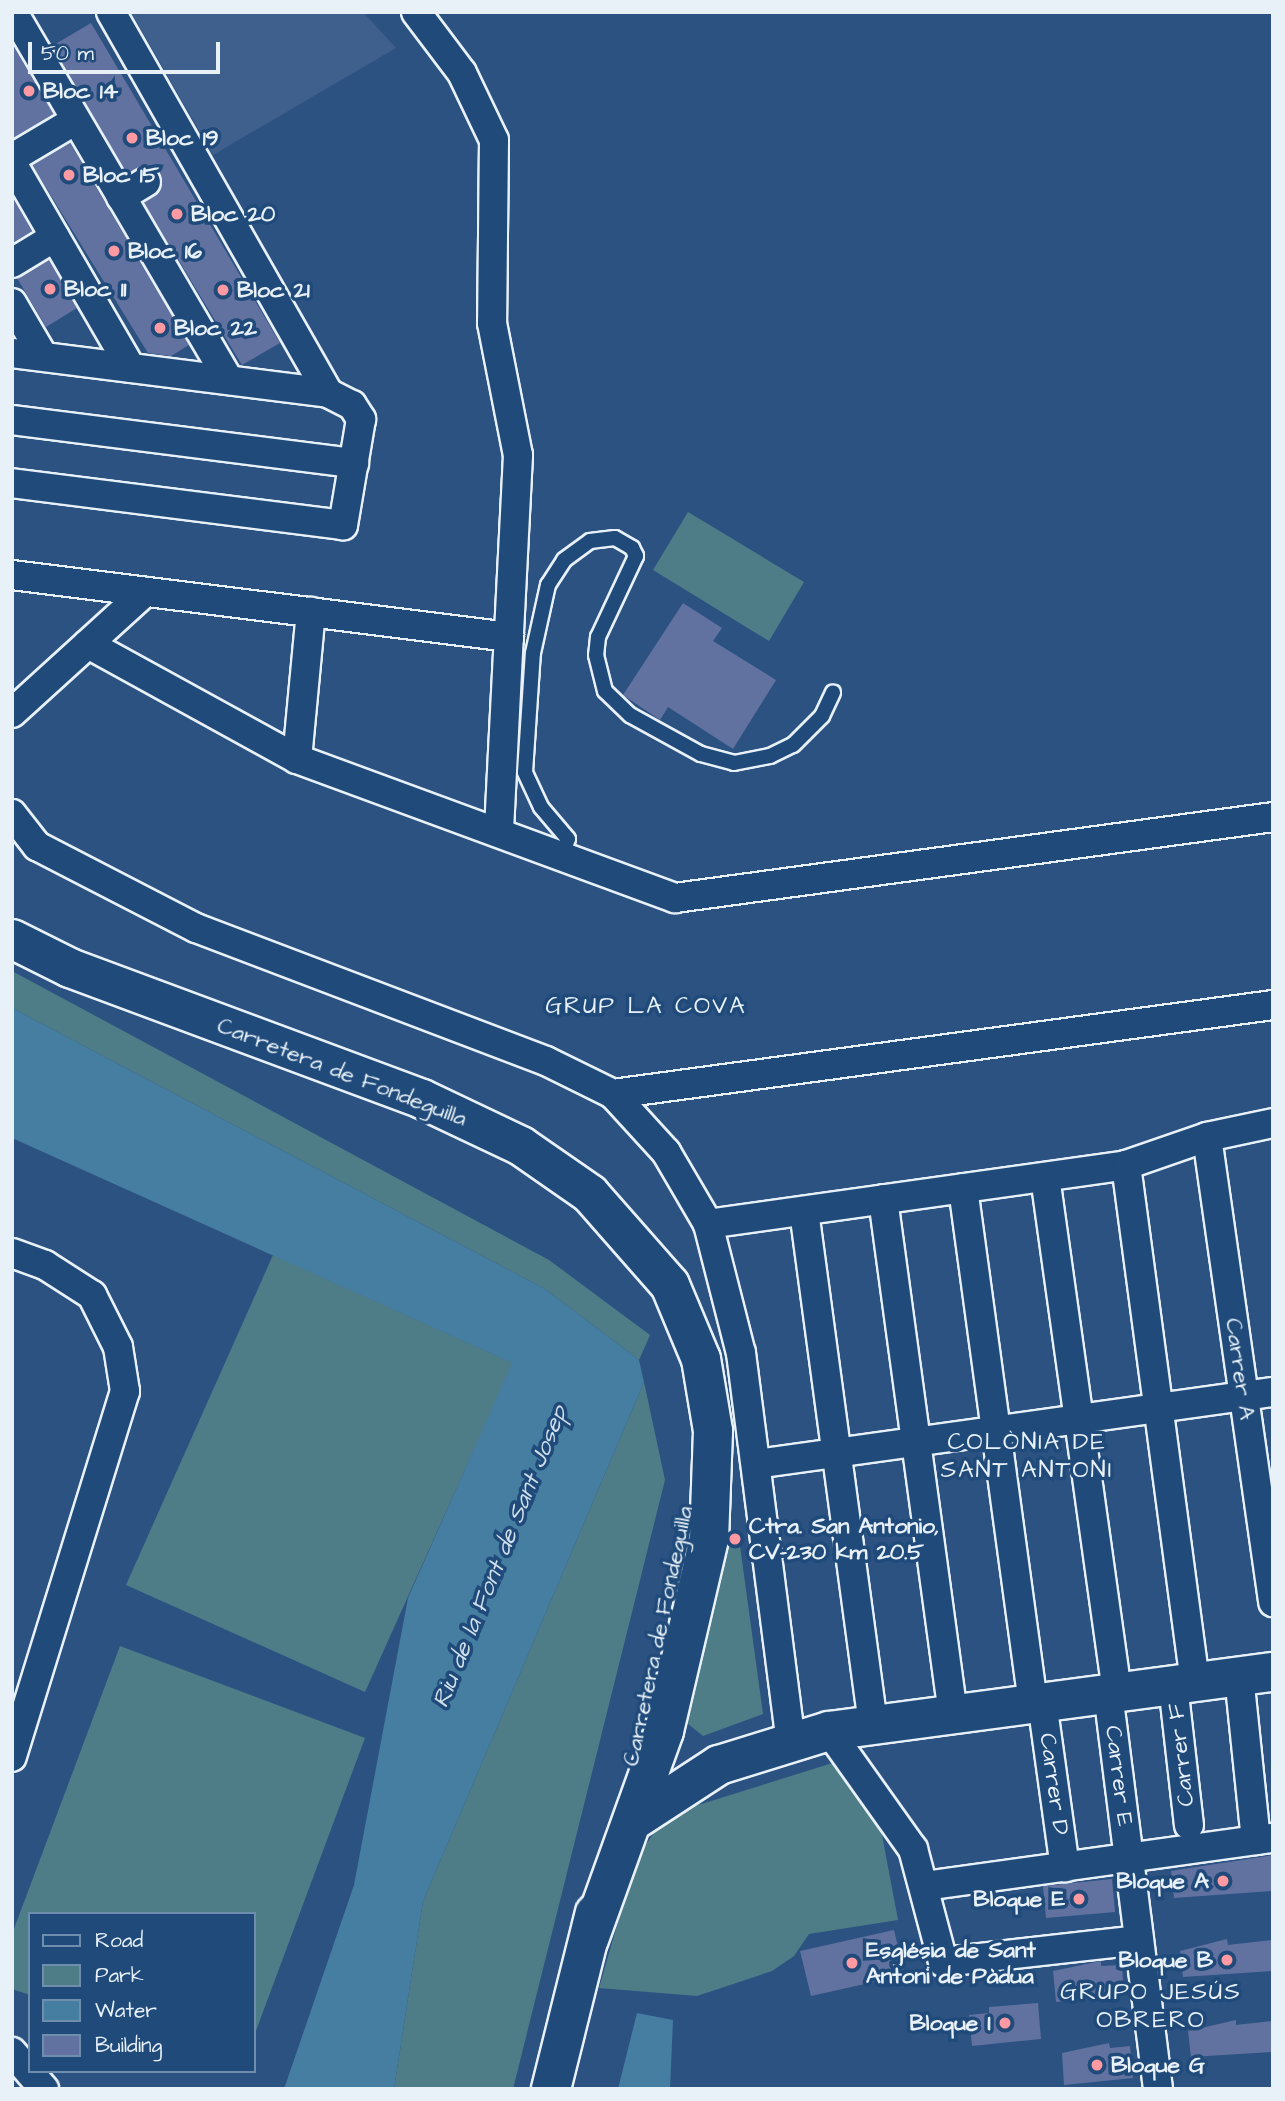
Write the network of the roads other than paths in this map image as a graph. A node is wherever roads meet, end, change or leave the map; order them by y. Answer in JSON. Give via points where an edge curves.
{"nodes":[{"id":1,"x":13,"y":12,"type":"edge"},
{"id":2,"x":111,"y":12,"type":"edge"},
{"id":3,"x":416,"y":12,"type":"edge"},
{"id":4,"x":76,"y":120,"type":"junction"},
{"id":5,"x":12,"y":160,"type":"edge"},
{"id":6,"x":146,"y":182,"type":"dead end"},
{"id":7,"x":121,"y":197,"type":"junction"},
{"id":8,"x":55,"y":237,"type":"junction"},
{"id":9,"x":12,"y":263,"type":"edge"},
{"id":10,"x":12,"y":303,"type":"edge"},
{"id":11,"x":12,"y":353,"type":"edge"},
{"id":12,"x":43,"y":356,"type":"junction"},
{"id":13,"x":131,"y":368,"type":"junction"},
{"id":14,"x":229,"y":380,"type":"junction"},
{"id":15,"x":328,"y":393,"type":"junction"},
{"id":16,"x":12,"y":420,"type":"edge"},
{"id":17,"x":354,"y":463,"type":"junction"},
{"id":18,"x":12,"y":483,"type":"edge"},
{"id":19,"x":12,"y":575,"type":"edge"},
{"id":20,"x":145,"y":592,"type":"junction"},
{"id":21,"x":311,"y":612,"type":"junction"},
{"id":22,"x":509,"y":637,"type":"junction"},
{"id":23,"x":88,"y":644,"type":"junction"},
{"id":24,"x":832,"y":692,"type":"dead end"},
{"id":25,"x":12,"y":713,"type":"edge"},
{"id":26,"x":297,"y":759,"type":"junction"},
{"id":27,"x":12,"y":814,"type":"edge"},
{"id":28,"x":1273,"y":817,"type":"edge"},
{"id":29,"x":499,"y":833,"type":"junction"},
{"id":30,"x":562,"y":856,"type":"junction"},
{"id":31,"x":12,"y":939,"type":"edge"},
{"id":32,"x":1273,"y":1006,"type":"edge"},
{"id":33,"x":613,"y":1094,"type":"junction"},
{"id":34,"x":1272,"y":1127,"type":"edge"},
{"id":35,"x":1207,"y":1137,"type":"junction"},
{"id":36,"x":1126,"y":1166,"type":"junction"},
{"id":37,"x":1045,"y":1177,"type":"junction"},
{"id":38,"x":963,"y":1188,"type":"junction"},
{"id":39,"x":883,"y":1199,"type":"junction"},
{"id":40,"x":804,"y":1210,"type":"junction"},
{"id":41,"x":708,"y":1224,"type":"junction"},
{"id":42,"x":12,"y":1253,"type":"edge"},
{"id":43,"x":639,"y":1253,"type":"junction"},
{"id":44,"x":1273,"y":1392,"type":"edge"},
{"id":45,"x":1244,"y":1396,"type":"junction"},
{"id":46,"x":1158,"y":1408,"type":"junction"},
{"id":47,"x":1079,"y":1419,"type":"junction"},
{"id":48,"x":996,"y":1431,"type":"junction"},
{"id":49,"x":916,"y":1442,"type":"junction"},
{"id":50,"x":837,"y":1453,"type":"junction"},
{"id":51,"x":756,"y":1464,"type":"junction"},
{"id":52,"x":1273,"y":1602,"type":"edge"},
{"id":53,"x":1256,"y":1674,"type":"edge"},
{"id":54,"x":24,"y":1679,"type":"edge"},
{"id":55,"x":1184,"y":1683,"type":"junction"},
{"id":56,"x":1112,"y":1693,"type":"junction"},
{"id":57,"x":1037,"y":1703,"type":"junction"},
{"id":58,"x":953,"y":1714,"type":"junction"},
{"id":59,"x":873,"y":1724,"type":"junction"},
{"id":60,"x":830,"y":1731,"type":"junction"},
{"id":61,"x":791,"y":1742,"type":"junction"},
{"id":62,"x":12,"y":1757,"type":"edge"},
{"id":63,"x":675,"y":1760,"type":"junction"},
{"id":64,"x":1189,"y":1825,"type":"dead end"},
{"id":65,"x":1265,"y":1839,"type":"edge"},
{"id":66,"x":1129,"y":1858,"type":"junction"},
{"id":67,"x":1065,"y":1867,"type":"junction"},
{"id":68,"x":925,"y":1886,"type":"junction"},
{"id":69,"x":589,"y":1939,"type":"junction"},
{"id":70,"x":1139,"y":1940,"type":"junction"},
{"id":71,"x":12,"y":2052,"type":"edge"},
{"id":72,"x":28,"y":2070,"type":"edge"},
{"id":73,"x":30,"y":2073,"type":"edge"},
{"id":74,"x":44,"y":2089,"type":"edge"},
{"id":75,"x":551,"y":2089,"type":"edge"},
{"id":76,"x":1158,"y":2089,"type":"edge"}],
"edges":[{"from":1,"to":4,"type":"street"},
{"from":2,"to":15,"type":"street"},
{"from":3,"to":22,"type":"street","via":[[462,73],[494,140],[492,323],[518,455]]},
{"from":4,"to":5,"type":"street"},
{"from":4,"to":7,"type":"street"},
{"from":5,"to":8,"type":"street"},
{"from":6,"to":7,"type":"street"},
{"from":7,"to":14,"type":"street"},
{"from":8,"to":9,"type":"street"},
{"from":8,"to":13,"type":"street"},
{"from":10,"to":12,"type":"street"},
{"from":11,"to":12,"type":"street"},
{"from":12,"to":13,"type":"street"},
{"from":13,"to":14,"type":"street"},
{"from":14,"to":15,"type":"street"},
{"from":15,"to":17,"type":"street","via":[[352,405],[361,419]]},
{"from":16,"to":17,"type":"street"},
{"from":17,"to":18,"type":"street","via":[[343,524]]},
{"from":19,"to":20,"type":"street"},
{"from":20,"to":21,"type":"street"},
{"from":20,"to":23,"type":"street"},
{"from":21,"to":22,"type":"street"},
{"from":21,"to":26,"type":"street"},
{"from":22,"to":29,"type":"street"},
{"from":23,"to":25,"type":"street"},
{"from":23,"to":26,"type":"street"},
{"from":24,"to":30,"type":"lane","via":[[822,716],[793,744],[770,756],[734,763],[701,754],[630,715],[605,691],[596,655],[598,637],[636,556],[615,538],[590,541],[564,560],[548,585],[533,653],[525,772],[541,807],[568,839]]},
{"from":26,"to":29,"type":"street"},
{"from":27,"to":33,"type":"street","via":[[37,846],[196,928],[546,1061]]},
{"from":28,"to":30,"type":"street","via":[[675,898]]},
{"from":29,"to":30,"type":"street"},
{"from":31,"to":43,"type":"main road","name":"Carretera de Fondeguilla","via":[[70,968],[422,1099],[521,1146],[590,1194]]},
{"from":32,"to":33,"type":"street"},
{"from":33,"to":41,"type":"street","via":[[666,1152]]},
{"from":34,"to":35,"type":"street"},
{"from":35,"to":36,"type":"street"},
{"from":35,"to":45,"type":"street","name":"Carrer A"},
{"from":36,"to":37,"type":"street"},
{"from":36,"to":46,"type":"street","name":"Carrer F"},
{"from":37,"to":38,"type":"street"},
{"from":37,"to":47,"type":"street","name":"Carrer E"},
{"from":38,"to":39,"type":"street"},
{"from":38,"to":48,"type":"street","name":"Carrer D"},
{"from":39,"to":40,"type":"street"},
{"from":39,"to":49,"type":"street"},
{"from":40,"to":41,"type":"street"},
{"from":40,"to":50,"type":"street"},
{"from":41,"to":51,"type":"street","via":[[741,1353]]},
{"from":42,"to":54,"type":"street","via":[[45,1265],[92,1295],[118,1347],[125,1391]]},
{"from":43,"to":63,"type":"main road","name":"Carretera de Fondeguilla","via":[[670,1285],[701,1359],[713,1431],[709,1539]]},
{"from":43,"to":63,"type":"main road","name":"Carretera de Fondeguilla","via":[[685,1367],[695,1434],[686,1524],[664,1626],[668,1657],[647,1731]]},
{"from":44,"to":45,"type":"street"},
{"from":45,"to":46,"type":"street"},
{"from":45,"to":52,"type":"street","name":"Carrer A"},
{"from":46,"to":47,"type":"street"},
{"from":46,"to":55,"type":"street","name":"Carrer F"},
{"from":47,"to":48,"type":"street"},
{"from":47,"to":56,"type":"street","name":"Carrer E"},
{"from":48,"to":49,"type":"street"},
{"from":48,"to":57,"type":"street","name":"Carrer D"},
{"from":49,"to":50,"type":"street"},
{"from":49,"to":58,"type":"street"},
{"from":50,"to":51,"type":"street"},
{"from":50,"to":59,"type":"street"},
{"from":51,"to":61,"type":"street"},
{"from":53,"to":55,"type":"main road"},
{"from":53,"to":65,"type":"street"},
{"from":54,"to":62,"type":"street"},
{"from":55,"to":56,"type":"main road"},
{"from":55,"to":64,"type":"street","name":"Carrer F"},
{"from":56,"to":57,"type":"main road"},
{"from":56,"to":66,"type":"street","name":"Carrer E"},
{"from":57,"to":58,"type":"main road"},
{"from":57,"to":67,"type":"street","name":"Carrer D"},
{"from":58,"to":59,"type":"main road"},
{"from":59,"to":60,"type":"main road"},
{"from":60,"to":61,"type":"main road"},
{"from":60,"to":68,"type":"street","via":[[913,1849]]},
{"from":61,"to":63,"type":"main road"},
{"from":63,"to":69,"type":"main road","name":"Carretera de Fondeguilla"},
{"from":63,"to":69,"type":"main road","name":"Carretera de Fondeguilla","via":[[633,1821]]},
{"from":65,"to":66,"type":"street"},
{"from":66,"to":67,"type":"street"},
{"from":66,"to":70,"type":"street","name":"Carrer E"},
{"from":67,"to":68,"type":"street"},
{"from":68,"to":70,"type":"street","via":[[943,1962]]},
{"from":69,"to":75,"type":"main road","name":"Carretera de Fondeguilla"},
{"from":70,"to":76,"type":"street","name":"Carrer E"},
{"from":71,"to":72,"type":"street"},
{"from":73,"to":74,"type":"street"}]}
